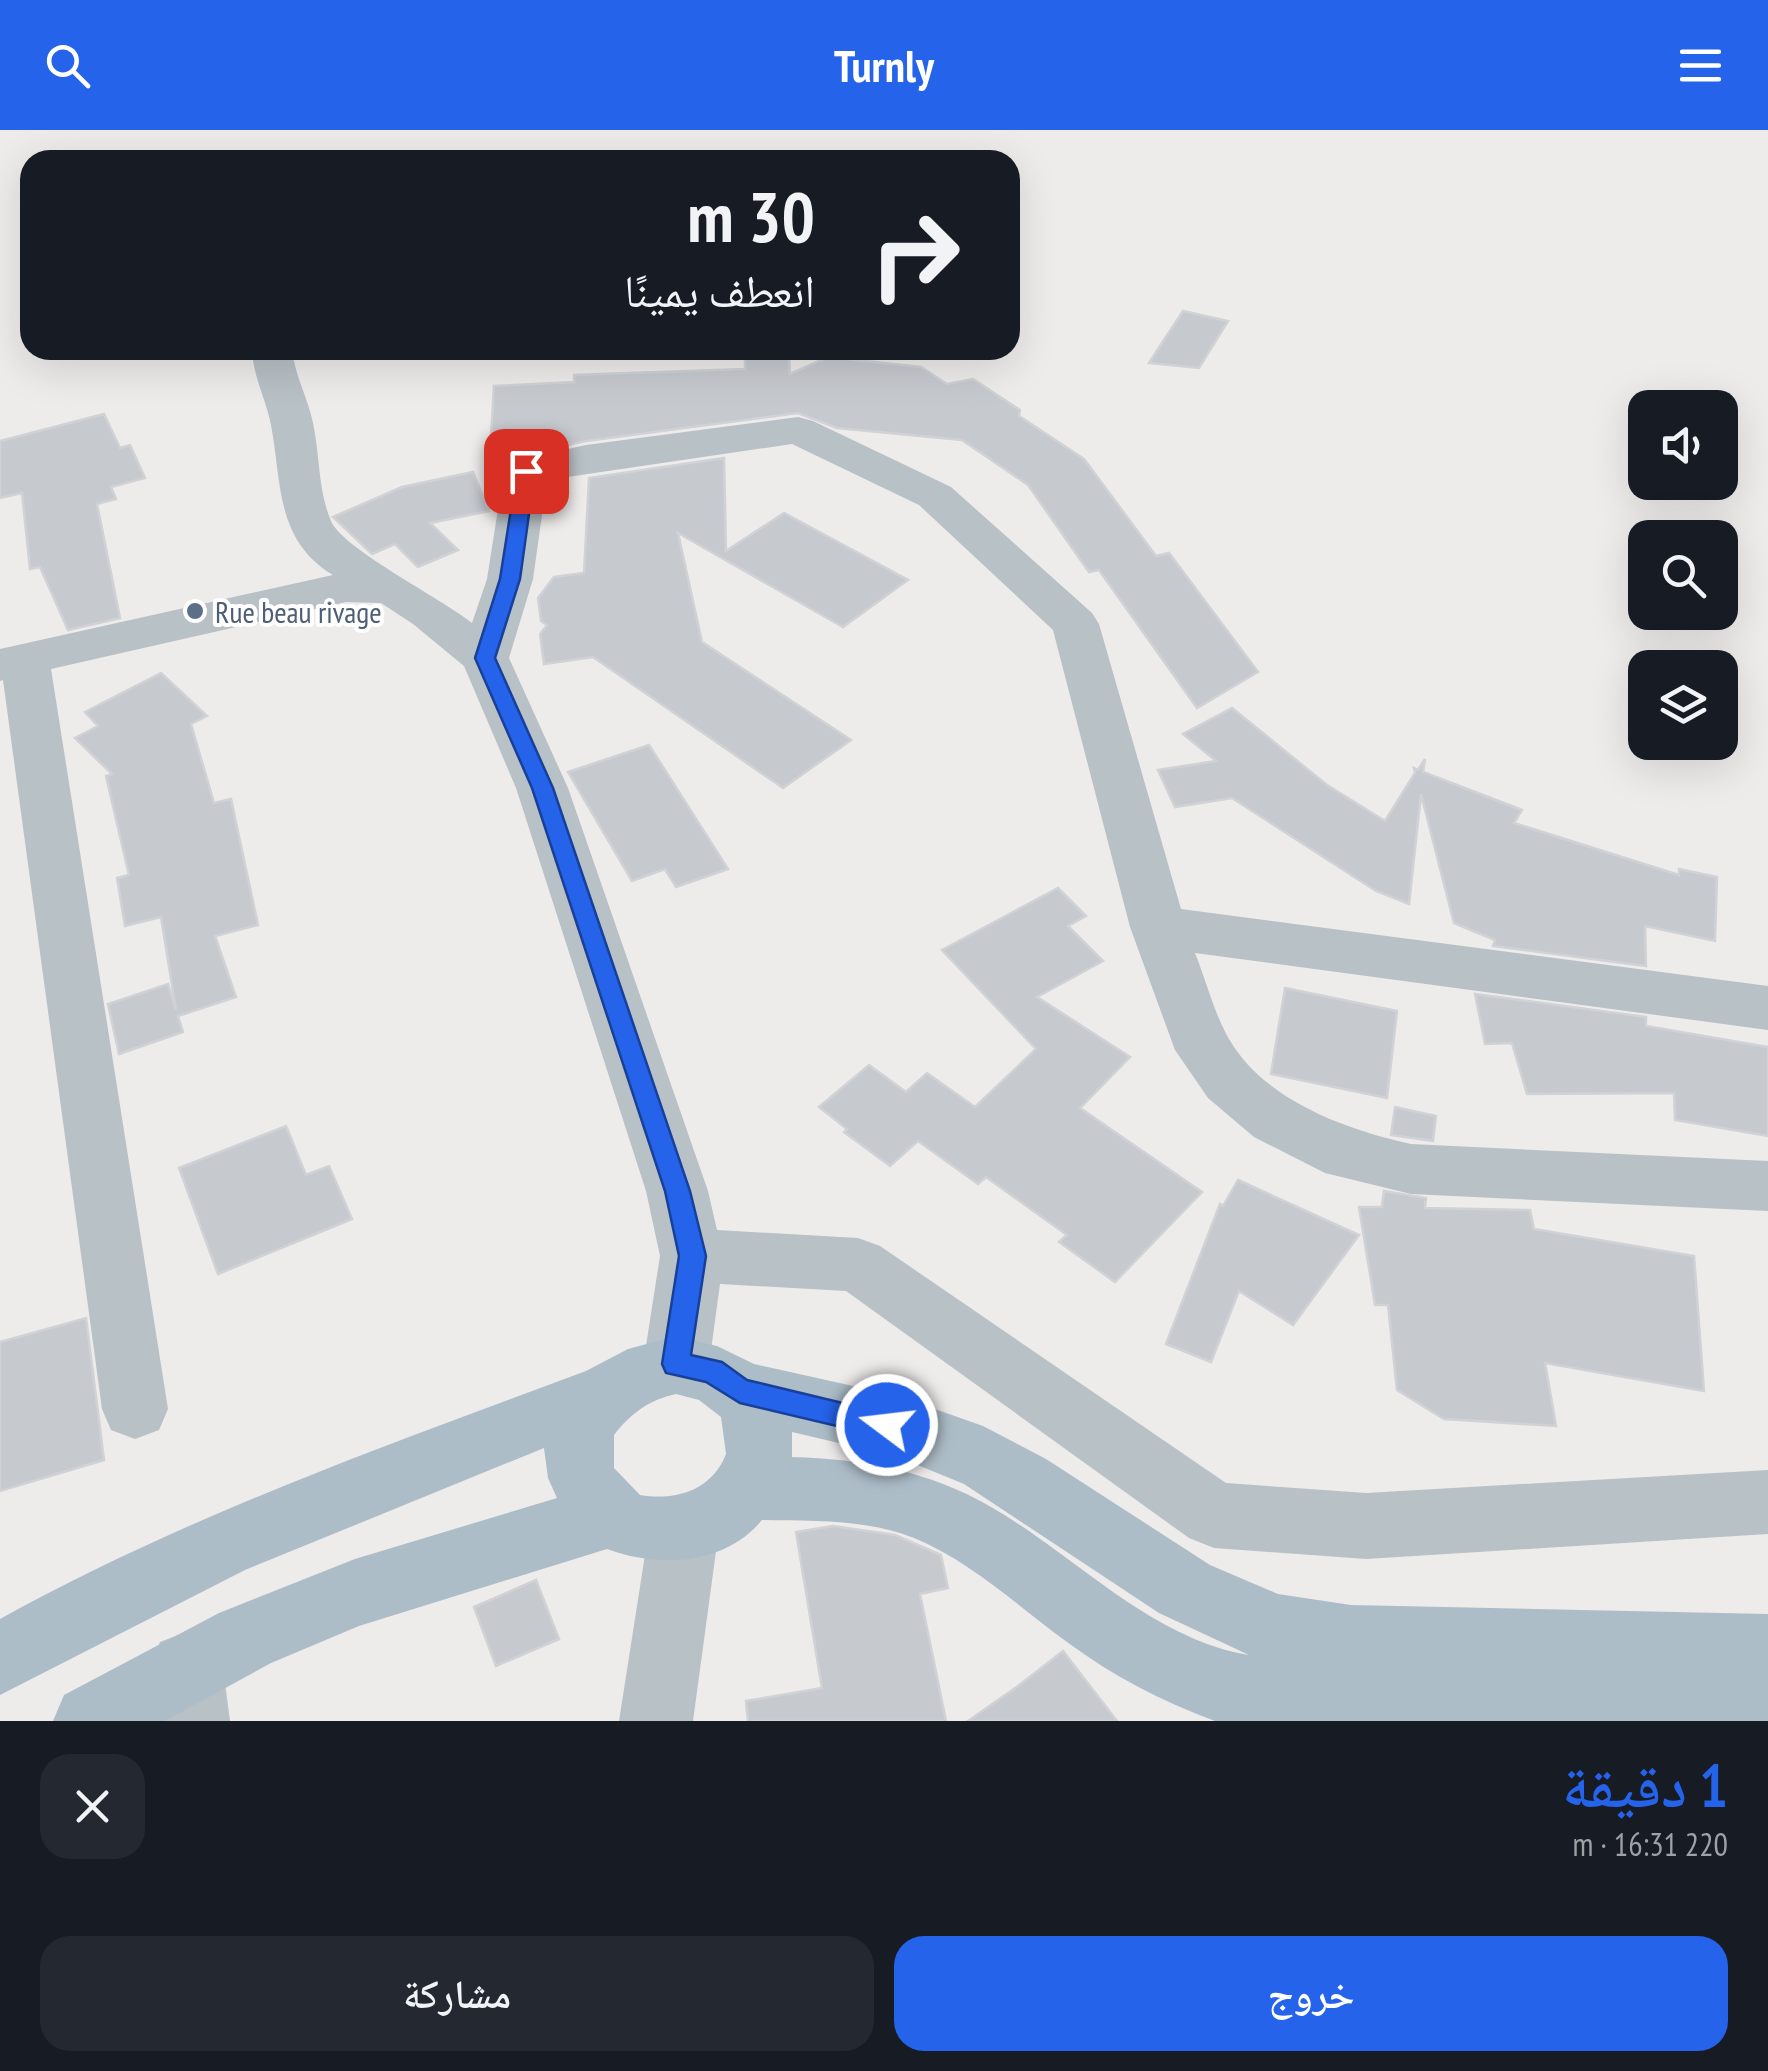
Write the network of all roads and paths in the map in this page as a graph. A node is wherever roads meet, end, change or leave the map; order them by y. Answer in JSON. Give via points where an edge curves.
{"nodes":[{"id":1,"x":272,"y":360,"type":"edge"},
{"id":2,"x":394,"y":592,"type":"junction"},
{"id":3,"x":485,"y":658,"type":"junction"},
{"id":4,"x":13,"y":662,"type":"edge"},
{"id":5,"x":1158,"y":928,"type":"junction"},
{"id":6,"x":1768,"y":1008,"type":"edge"},
{"id":7,"x":1768,"y":1186,"type":"edge"},
{"id":8,"x":692,"y":1256,"type":"junction"},
{"id":9,"x":676,"y":1364,"type":"junction"},
{"id":10,"x":740,"y":1391,"type":"junction"},
{"id":11,"x":603,"y":1395,"type":"junction"},
{"id":12,"x":135,"y":1409,"type":"dead end"},
{"id":13,"x":748,"y":1488,"type":"junction"},
{"id":14,"x":1768,"y":1502,"type":"edge"},
{"id":15,"x":611,"y":1515,"type":"junction"},
{"id":16,"x":684,"y":1530,"type":"junction"},
{"id":17,"x":1768,"y":1650,"type":"edge"},
{"id":18,"x":0,"y":1659,"type":"edge"},
{"id":19,"x":190,"y":1695,"type":"edge"},
{"id":20,"x":1768,"y":1703,"type":"edge"},
{"id":21,"x":90,"y":1721,"type":"edge"},
{"id":22,"x":656,"y":1721,"type":"edge"}],
"edges":[{"from":1,"to":2,"type":"street","via":[[292,422],[310,528],[328,550]]},
{"from":2,"to":3,"type":"street"},
{"from":2,"to":4,"type":"street","via":[[346,587]]},
{"from":3,"to":5,"type":"street","via":[[510,579],[526,471],[798,430],[935,496],[1075,624]]},
{"from":3,"to":8,"type":"street","via":[[542,788],[677,1191]]},
{"from":4,"to":12,"type":"street"},
{"from":5,"to":6,"type":"street"},
{"from":5,"to":7,"type":"street","via":[[1204,1050],[1229,1081],[1275,1120],[1346,1156],[1411,1169]]},
{"from":8,"to":9,"type":"street"},
{"from":8,"to":14,"type":"street","via":[[858,1265],[1214,1515],[1366,1526]]},
{"from":9,"to":10,"type":"main road","via":[[712,1370]]},
{"from":9,"to":11,"type":"main road","via":[[636,1372]]},
{"from":10,"to":13,"type":"main road","via":[[752,1404],[761,1437]]},
{"from":10,"to":17,"type":"main road","via":[[918,1434],[986,1461],[1188,1591],[1286,1631],[1351,1641]]},
{"from":11,"to":15,"type":"main road","via":[[583,1429],[580,1467],[596,1501]]},
{"from":11,"to":18,"type":"main road","via":[[180,1562]]},
{"from":13,"to":16,"type":"main road","via":[[720,1514]]},
{"from":13,"to":20,"type":"main road","via":[[840,1490],[931,1512],[971,1531],[1136,1646],[1213,1684],[1253,1693],[1315,1700]]},
{"from":15,"to":16,"type":"main road","via":[[645,1530]]},
{"from":15,"to":19,"type":"main road","via":[[355,1593],[246,1638]]},
{"from":16,"to":22,"type":"street"},
{"from":19,"to":21,"type":"main road"}]}
